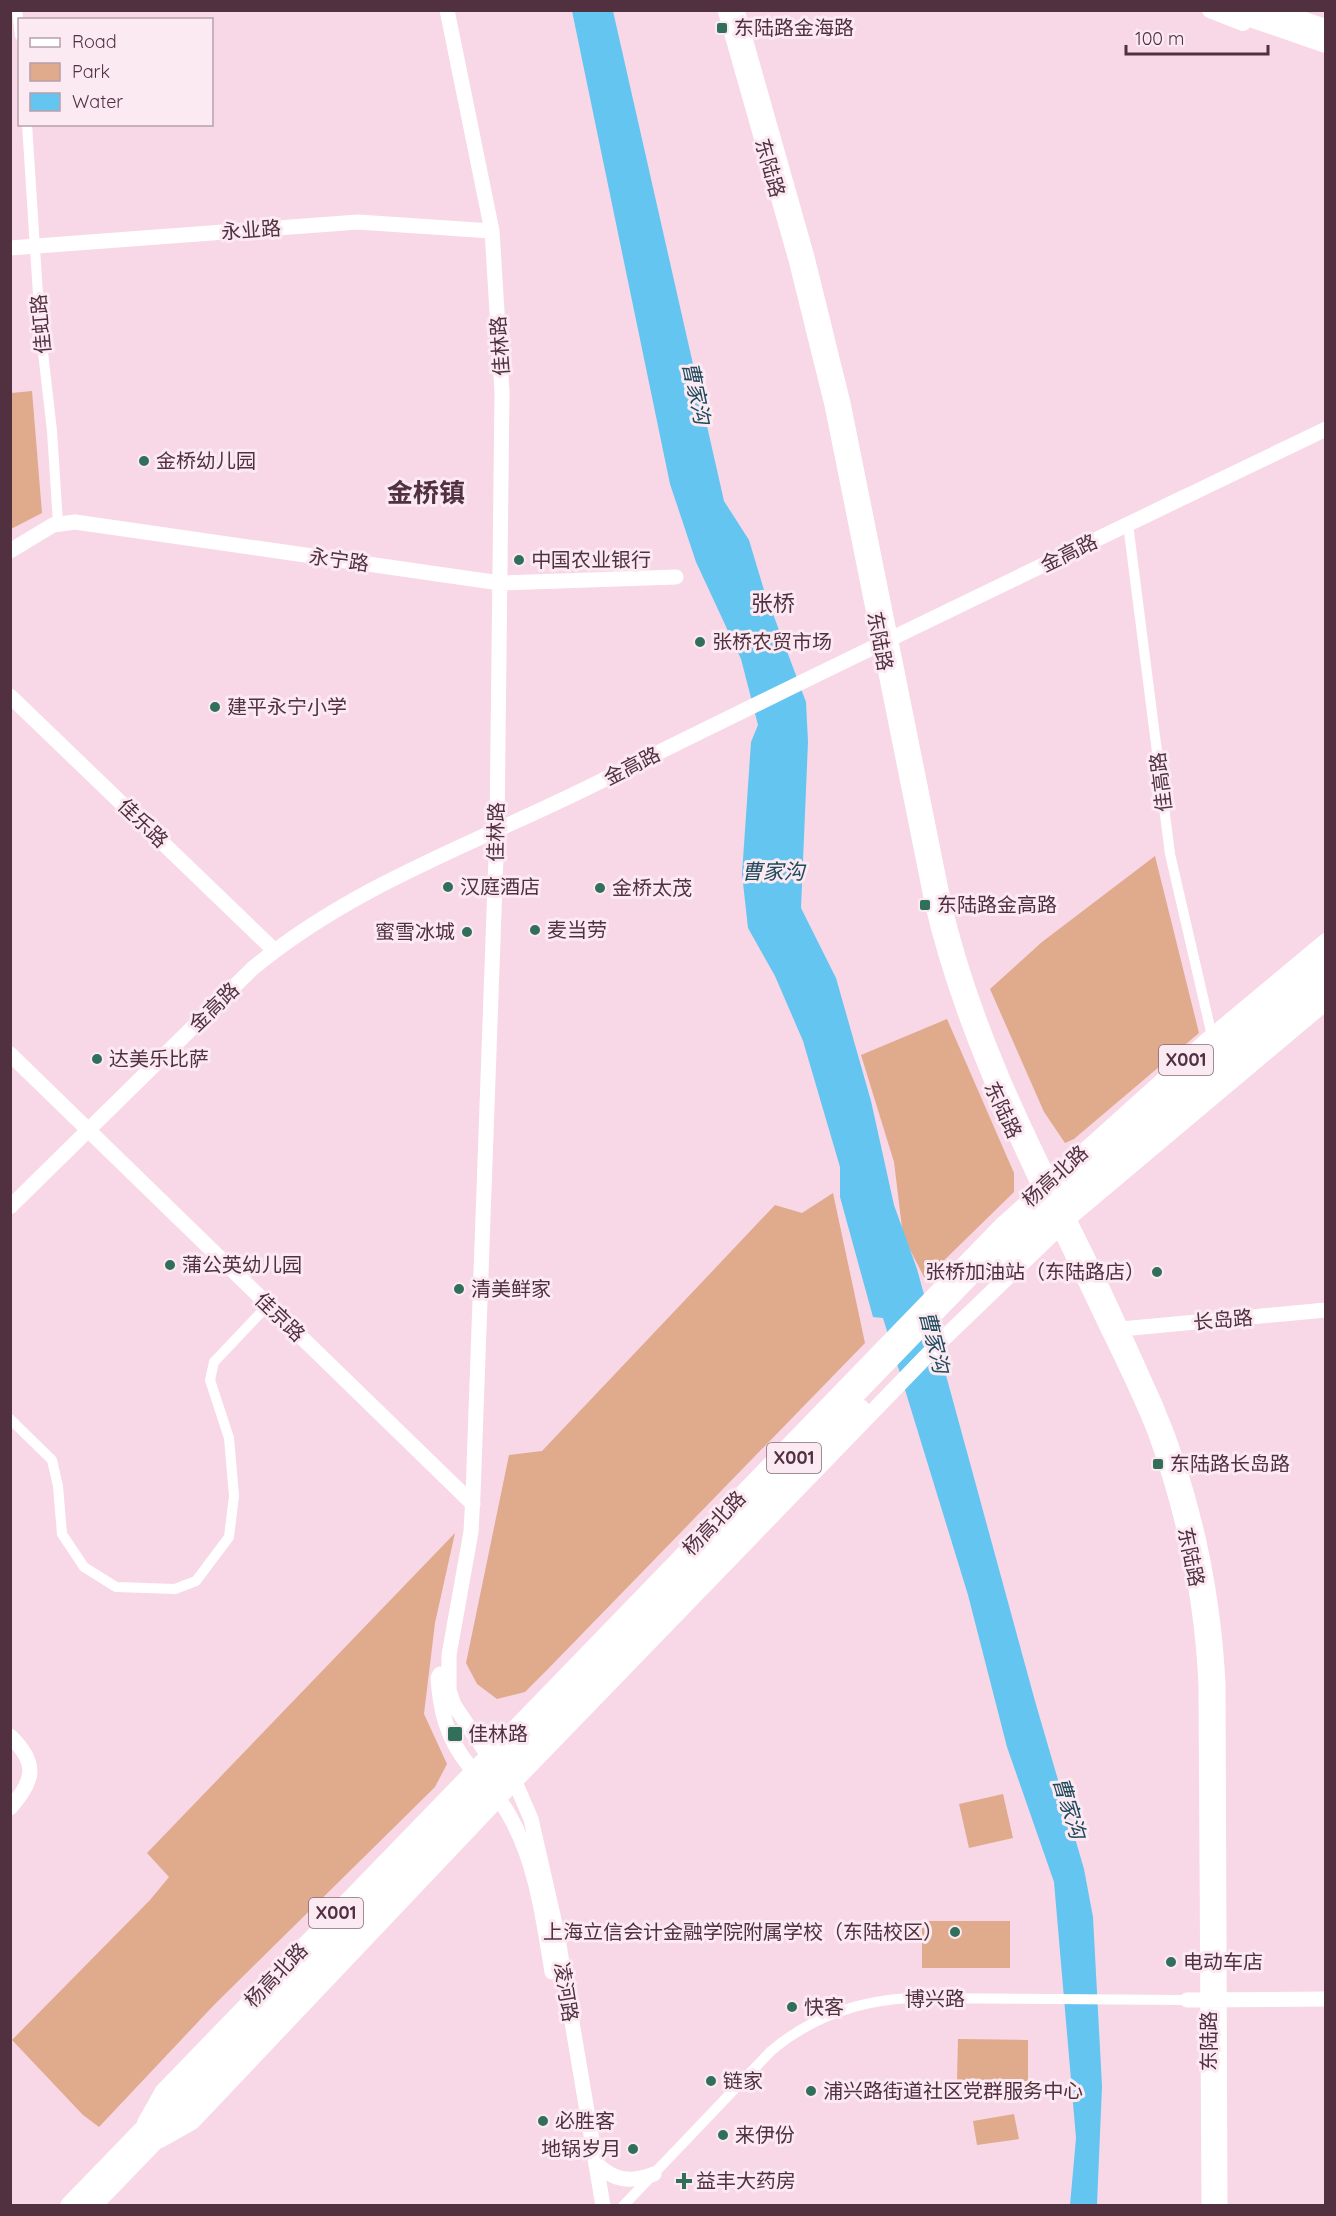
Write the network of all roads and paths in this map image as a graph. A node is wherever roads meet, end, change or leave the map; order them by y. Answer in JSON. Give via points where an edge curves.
{"nodes":[{"id":1,"x":447,"y":10,"type":"edge"},
{"id":2,"x":725,"y":10,"type":"edge"},
{"id":3,"x":737,"y":10,"type":"edge"},
{"id":4,"x":1210,"y":10,"type":"edge"},
{"id":5,"x":1230,"y":10,"type":"edge"},
{"id":6,"x":1252,"y":10,"type":"edge"},
{"id":7,"x":1275,"y":10,"type":"edge"},
{"id":8,"x":1326,"y":27,"type":"edge"},
{"id":9,"x":1326,"y":36,"type":"edge"},
{"id":10,"x":1326,"y":44,"type":"edge"},
{"id":11,"x":1326,"y":53,"type":"edge"},
{"id":12,"x":27,"y":126,"type":"edge"},
{"id":13,"x":492,"y":231,"type":"junction"},
{"id":14,"x":36,"y":246,"type":"junction"},
{"id":15,"x":10,"y":248,"type":"edge"},
{"id":16,"x":1326,"y":429,"type":"edge"},
{"id":17,"x":58,"y":523,"type":"junction"},
{"id":18,"x":1128,"y":524,"type":"junction"},
{"id":19,"x":10,"y":551,"type":"edge"},
{"id":20,"x":676,"y":577,"type":"dead end"},
{"id":21,"x":500,"y":583,"type":"junction"},
{"id":22,"x":886,"y":642,"type":"junction"},
{"id":23,"x":10,"y":696,"type":"edge"},
{"id":24,"x":497,"y":830,"type":"junction"},
{"id":25,"x":1326,"y":941,"type":"edge"},
{"id":26,"x":275,"y":951,"type":"junction"},
{"id":27,"x":1326,"y":960,"type":"edge"},
{"id":28,"x":1326,"y":981,"type":"edge"},
{"id":29,"x":1326,"y":1002,"type":"edge"},
{"id":30,"x":1212,"y":1036,"type":"junction"},
{"id":31,"x":10,"y":1054,"type":"edge"},
{"id":32,"x":91,"y":1128,"type":"junction"},
{"id":33,"x":1045,"y":1185,"type":"junction"},
{"id":34,"x":10,"y":1207,"type":"edge"},
{"id":35,"x":1064,"y":1223,"type":"junction"},
{"id":36,"x":268,"y":1305,"type":"junction"},
{"id":37,"x":1326,"y":1310,"type":"edge"},
{"id":38,"x":1121,"y":1329,"type":"junction"},
{"id":39,"x":10,"y":1419,"type":"edge"},
{"id":40,"x":473,"y":1499,"type":"junction"},
{"id":41,"x":449,"y":1655,"type":"junction"},
{"id":42,"x":10,"y":1736,"type":"edge"},
{"id":43,"x":489,"y":1754,"type":"junction"},
{"id":44,"x":474,"y":1771,"type":"junction"},
{"id":45,"x":515,"y":1782,"type":"junction"},
{"id":46,"x":499,"y":1799,"type":"junction"},
{"id":47,"x":10,"y":1808,"type":"edge"},
{"id":48,"x":293,"y":1987,"type":"junction"},
{"id":49,"x":1326,"y":1999,"type":"edge"},
{"id":50,"x":1187,"y":2000,"type":"joint"},
{"id":51,"x":1214,"y":2000,"type":"junction"},
{"id":52,"x":143,"y":2141,"type":"junction"},
{"id":53,"x":596,"y":2163,"type":"junction"},
{"id":54,"x":654,"y":2174,"type":"junction"},
{"id":55,"x":70,"y":2205,"type":"edge"},
{"id":56,"x":91,"y":2205,"type":"edge"},
{"id":57,"x":593,"y":2205,"type":"edge"},
{"id":58,"x":603,"y":2205,"type":"edge"},
{"id":59,"x":623,"y":2205,"type":"edge"},
{"id":60,"x":1209,"y":2205,"type":"edge"},
{"id":61,"x":1220,"y":2205,"type":"edge"}],
"edges":[{"from":1,"to":13,"type":"street","name":"佳林路"},
{"from":2,"to":22,"type":"street","name":"东陆路","via":[[814,326]]},
{"from":3,"to":22,"type":"street","name":"东陆路","via":[[825,324],[853,448]]},
{"from":4,"to":11,"type":"main road"},
{"from":5,"to":10,"type":"highway"},
{"from":6,"to":9,"type":"highway"},
{"from":7,"to":8,"type":"main road"},
{"from":12,"to":14,"type":"street","name":"佳虹路"},
{"from":13,"to":14,"type":"street","name":"永业路","via":[[358,222]]},
{"from":13,"to":21,"type":"street","name":"佳林路","via":[[502,392]]},
{"from":14,"to":15,"type":"street","name":"永业路"},
{"from":14,"to":17,"type":"street","name":"佳虹路"},
{"from":16,"to":18,"type":"street","name":"金高路"},
{"from":17,"to":19,"type":"street"},
{"from":17,"to":21,"type":"street","name":"永宁路","via":[[75,522]]},
{"from":18,"to":22,"type":"street","name":"金高路"},
{"from":18,"to":30,"type":"street","name":"佳高路","via":[[1170,854]]},
{"from":20,"to":21,"type":"street","name":"永宁路"},
{"from":21,"to":24,"type":"street","name":"佳林路"},
{"from":22,"to":24,"type":"street","name":"金高路"},
{"from":22,"to":33,"type":"street","name":"东陆路","via":[[960,968]]},
{"from":23,"to":26,"type":"street","name":"佳乐路"},
{"from":24,"to":26,"type":"street","name":"金高路","via":[[408,869],[333,911]]},
{"from":24,"to":40,"type":"street","name":"佳林路"},
{"from":25,"to":30,"type":"main road","name":"杨高北路","number":"X001"},
{"from":26,"to":32,"type":"street","name":"金高路"},
{"from":27,"to":48,"type":"highway","name":"杨高北路","number":"X001","via":[[1021,1223]]},
{"from":28,"to":48,"type":"highway","name":"杨高北路","number":"X001","via":[[1012,1251]]},
{"from":29,"to":35,"type":"main road","name":"杨高北路","number":"X001"},
{"from":30,"to":33,"type":"main road","name":"杨高北路","number":"X001"},
{"from":31,"to":32,"type":"street","name":"佳京路"},
{"from":32,"to":34,"type":"street","name":"金高路"},
{"from":32,"to":36,"type":"street","name":"佳京路"},
{"from":32,"to":40,"type":"street","name":"佳京路"},
{"from":33,"to":35,"type":"street","name":"东陆路"},
{"from":33,"to":43,"type":"main road","name":"杨高北路","number":"X001"},
{"from":35,"to":38,"type":"street","name":"东陆路"},
{"from":35,"to":45,"type":"main road","name":"杨高北路","number":"X001","via":[[886,1396]]},
{"from":35,"to":51,"type":"street","name":"东陆路","via":[[1155,1431],[1180,1508],[1194,1569],[1206,1685]]},
{"from":36,"to":39,"type":"street","via":[[214,1362],[210,1380],[229,1438],[234,1496],[229,1537],[196,1581],[175,1589],[116,1587],[84,1567],[62,1534],[52,1460]]},
{"from":36,"to":40,"type":"street","name":"佳京路"},
{"from":37,"to":38,"type":"street","name":"长岛路"},
{"from":38,"to":51,"type":"street","name":"东陆路","via":[[1174,1450],[1209,1587],[1218,1684]]},
{"from":40,"to":41,"type":"street","name":"佳林路"},
{"from":41,"to":43,"type":"street","name":"佳林路","via":[[449,1690],[454,1705]]},
{"from":41,"to":44,"type":"street","name":"佳林路","via":[[438,1678],[440,1706],[451,1739]]},
{"from":42,"to":47,"type":"street","via":[[23,1748],[31,1764],[29,1779]]},
{"from":43,"to":44,"type":"main road","name":"杨高北路","number":"X001"},
{"from":43,"to":45,"type":"street","name":"佳林路"},
{"from":44,"to":46,"type":"street","name":"佳林路"},
{"from":44,"to":52,"type":"main road","name":"杨高北路","number":"X001","via":[[163,2091]]},
{"from":45,"to":46,"type":"main road","name":"杨高北路","number":"X001"},
{"from":45,"to":53,"type":"street","name":"凌河路","via":[[531,1819],[547,1883]]},
{"from":46,"to":52,"type":"main road","name":"杨高北路","number":"X001","via":[[192,2122]]},
{"from":46,"to":57,"type":"street","name":"凌河路","via":[[537,1886]]},
{"from":48,"to":52,"type":"highway","name":"杨高北路","number":"X001"},
{"from":49,"to":51,"type":"street","name":"博兴路"},
{"from":50,"to":51,"type":"street","name":"博兴路"},
{"from":50,"to":54,"type":"street","name":"博兴路","via":[[896,1999],[823,2017],[771,2051]]},
{"from":51,"to":60,"type":"street","name":"东陆路"},
{"from":51,"to":61,"type":"street","name":"东陆路"},
{"from":52,"to":55,"type":"highway","name":"杨高北路","number":"X001"},
{"from":52,"to":56,"type":"highway","name":"杨高北路","number":"X001"},
{"from":53,"to":54,"type":"street","via":[[603,2171],[622,2179],[637,2180]]},
{"from":53,"to":58,"type":"street","name":"凌河路"},
{"from":54,"to":59,"type":"street","name":"博兴路"}]}
